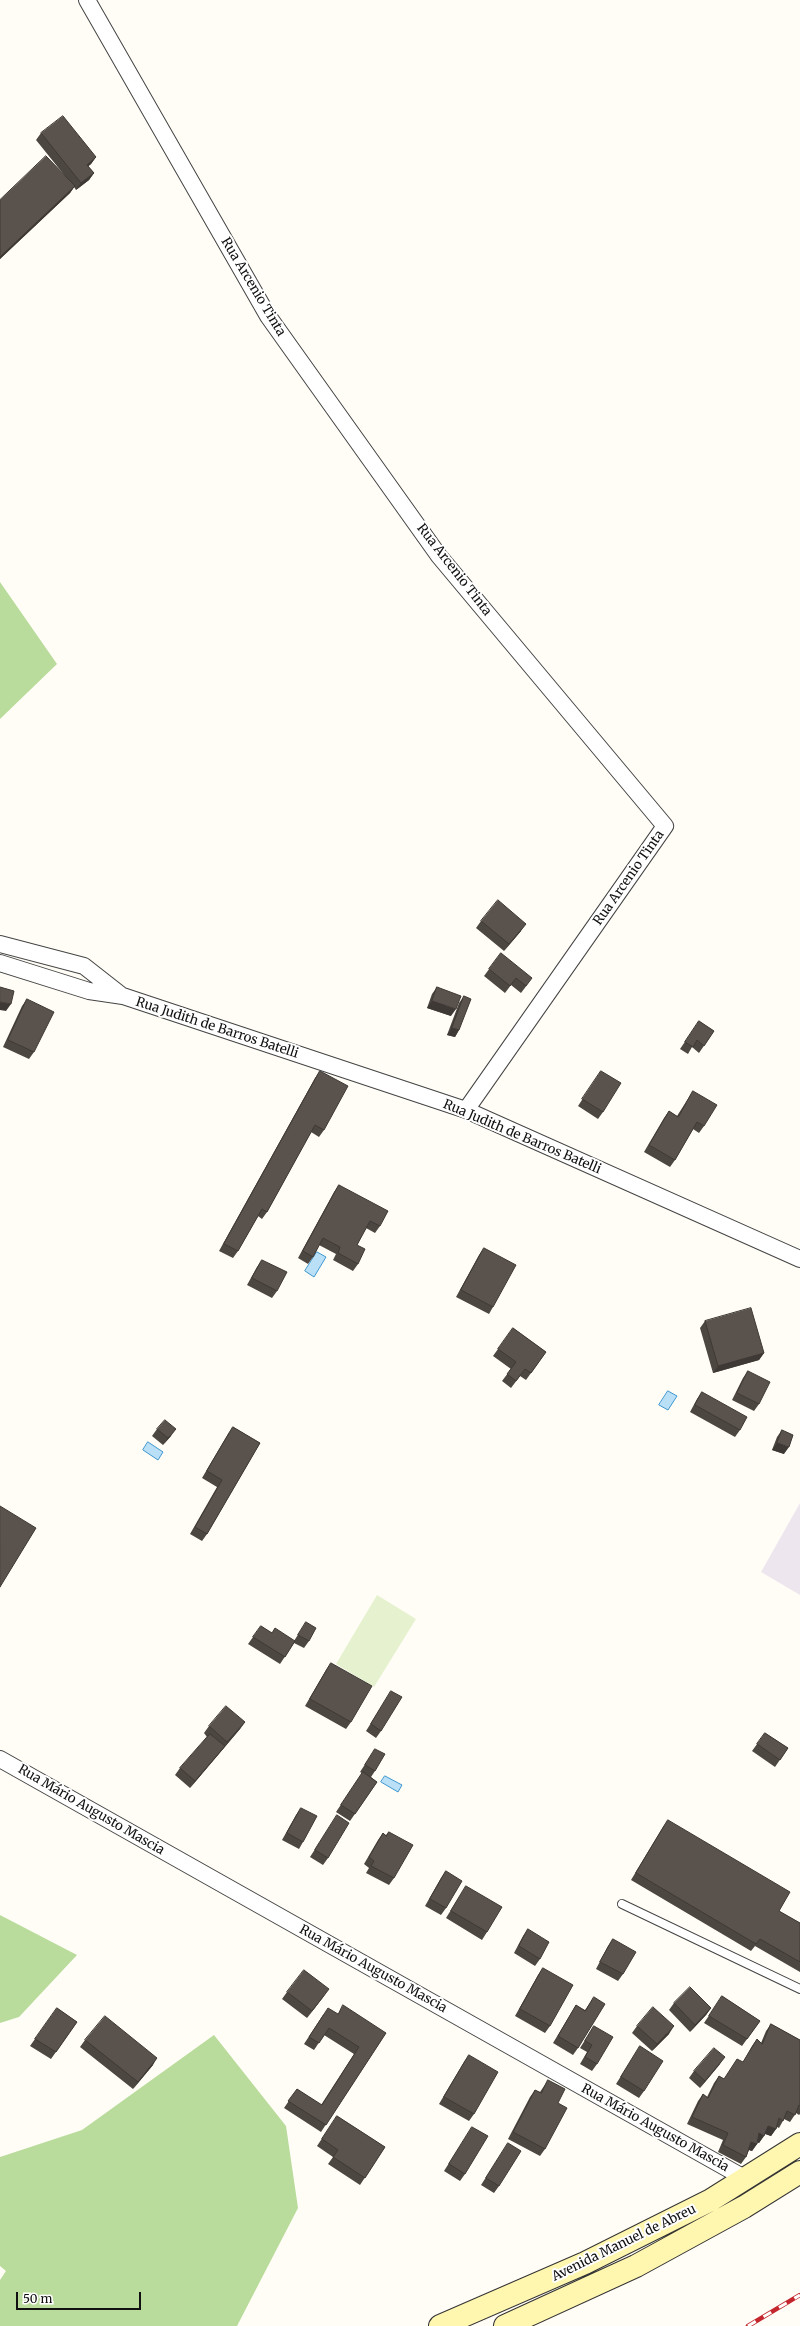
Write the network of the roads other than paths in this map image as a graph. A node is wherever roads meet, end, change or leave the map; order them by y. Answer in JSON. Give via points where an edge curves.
{"nodes":[{"id":1,"x":87,"y":0,"type":"edge"},
{"id":2,"x":0,"y":944,"type":"edge"},
{"id":3,"x":0,"y":963,"type":"edge"},
{"id":4,"x":122,"y":996,"type":"junction"},
{"id":5,"x":466,"y":1110,"type":"junction"},
{"id":6,"x":800,"y":1259,"type":"edge"},
{"id":7,"x":0,"y":1759,"type":"edge"},
{"id":8,"x":622,"y":1904,"type":"dead end"},
{"id":9,"x":800,"y":1989,"type":"edge"},
{"id":10,"x":800,"y":2144,"type":"edge"},
{"id":11,"x":800,"y":2172,"type":"edge"},
{"id":12,"x":746,"y":2179,"type":"junction"},
{"id":13,"x":440,"y":2326,"type":"edge"},
{"id":14,"x":505,"y":2326,"type":"edge"}],
"edges":[{"from":1,"to":5,"type":"street","name":"Rua Arcenio Tinta","via":[[268,316],[439,556],[665,826]]},
{"from":2,"to":4,"type":"street","name":"Rua Judith de Barros Batelli","via":[[84,966]]},
{"from":3,"to":4,"type":"street","name":"Rua Judith de Barros Batelli","via":[[89,991]]},
{"from":4,"to":5,"type":"street","name":"Rua Judith de Barros Batelli"},
{"from":5,"to":6,"type":"street","name":"Rua Judith de Barros Batelli"},
{"from":7,"to":12,"type":"street","name":"Rua Mário Augusto Mascia"},
{"from":8,"to":9,"type":"lane"},
{"from":10,"to":12,"type":"main road","name":"Avenida Manuel de Abreu"},
{"from":11,"to":14,"type":"main road","name":"Avenida Manuel de Abreu","via":[[744,2207],[636,2266]]},
{"from":12,"to":13,"type":"main road","name":"Avenida Manuel de Abreu","via":[[711,2200],[586,2263]]}]}
